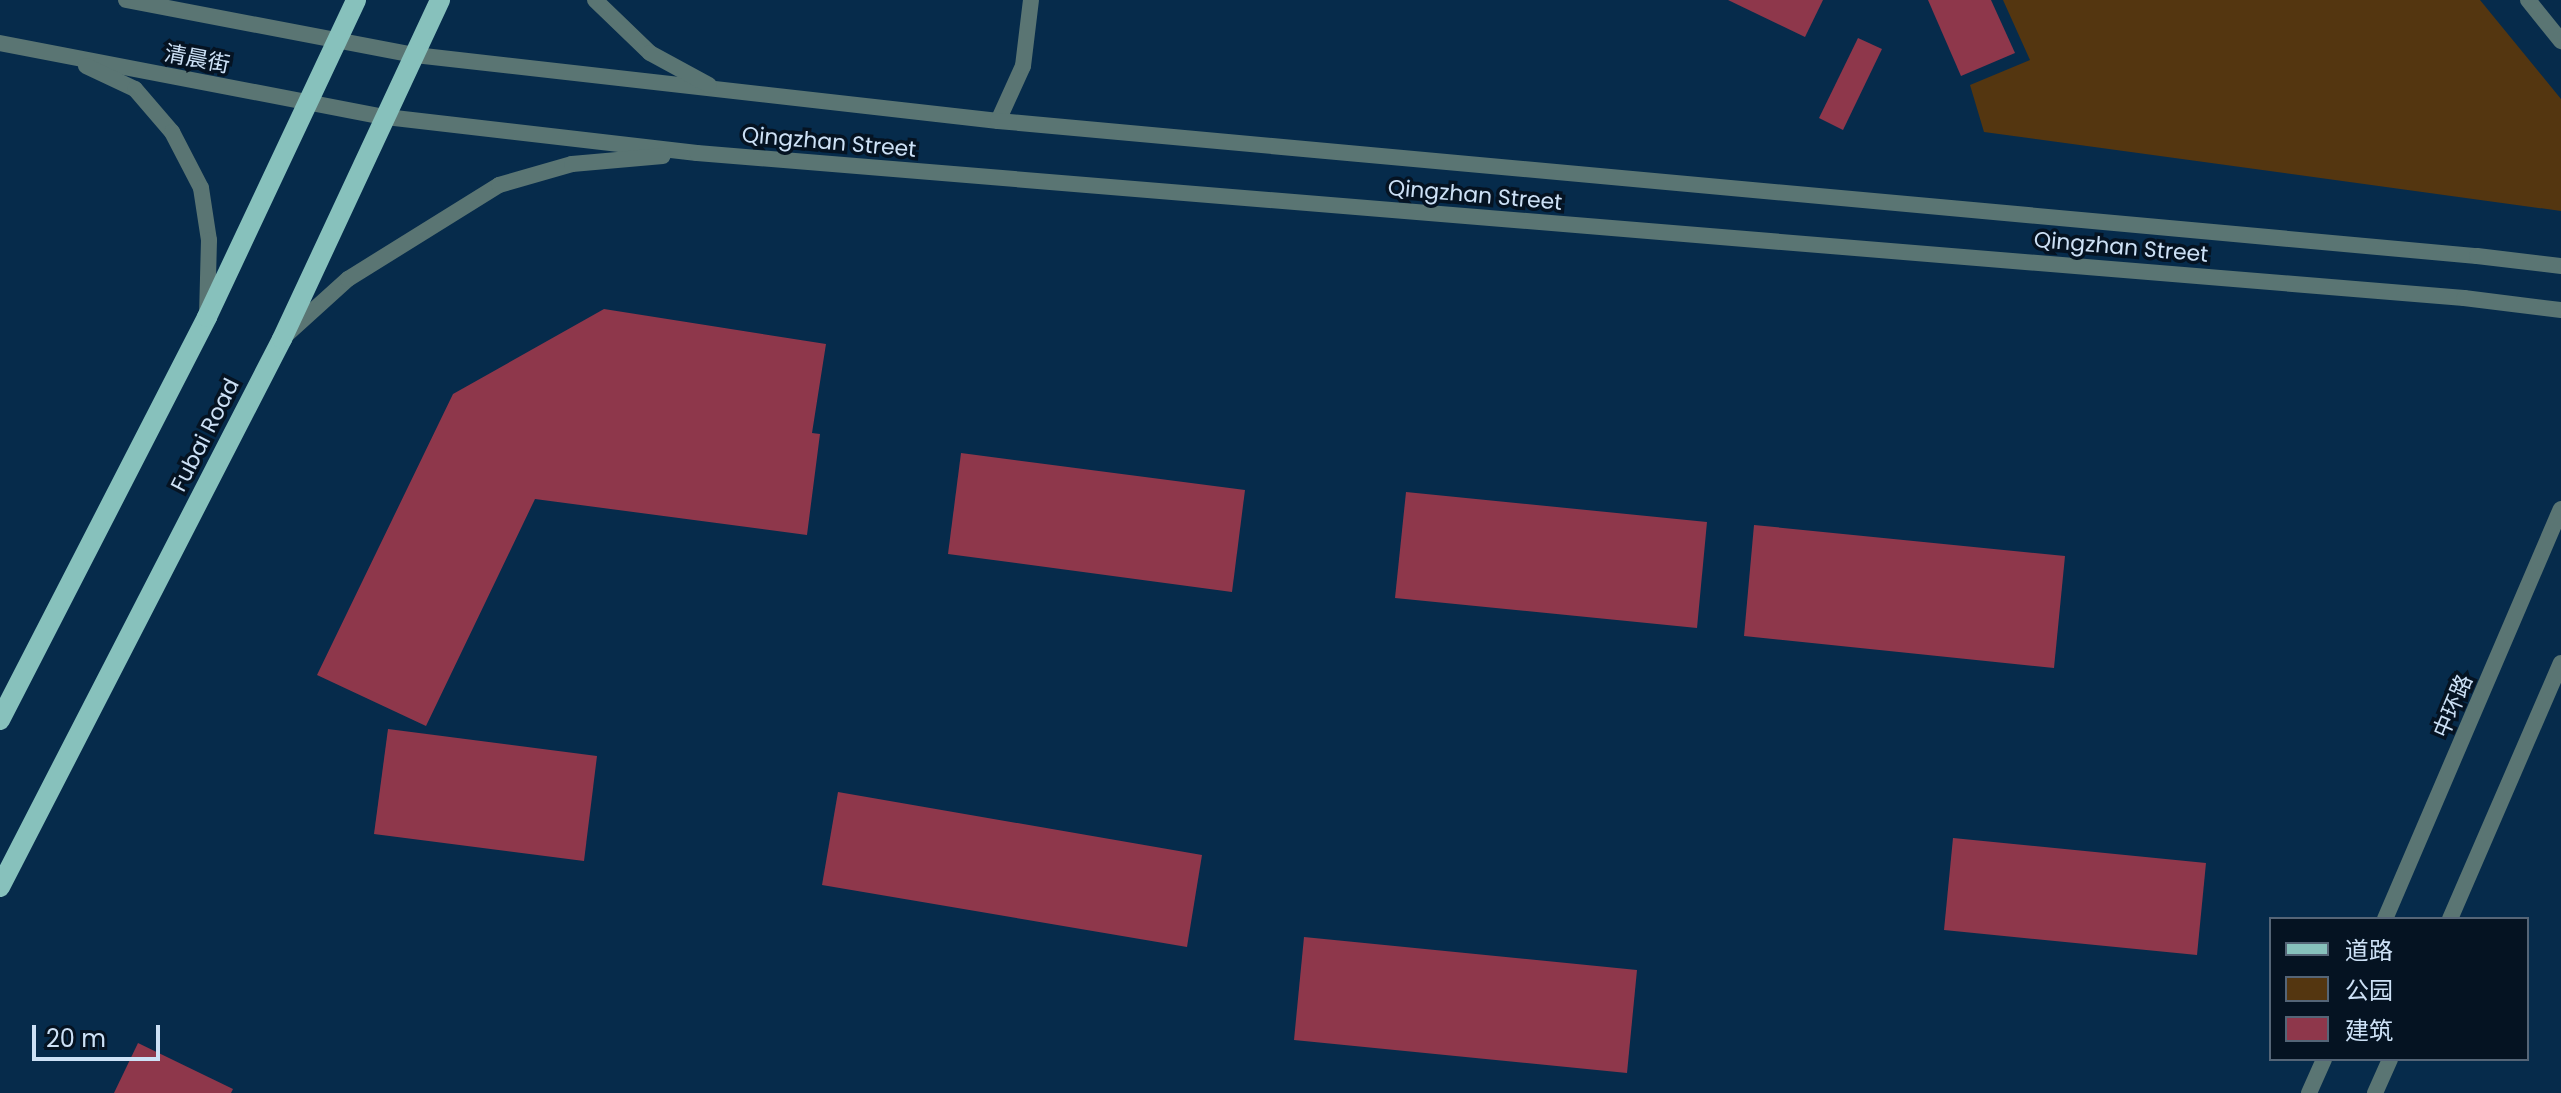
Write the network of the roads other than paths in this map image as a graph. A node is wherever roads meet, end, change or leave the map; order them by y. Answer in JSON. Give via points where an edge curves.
{"nodes":[{"id":1,"x":126,"y":0,"type":"edge"},
{"id":2,"x":356,"y":0,"type":"edge"},
{"id":3,"x":440,"y":0,"type":"edge"},
{"id":4,"x":595,"y":0,"type":"edge"},
{"id":5,"x":1031,"y":0,"type":"edge"},
{"id":6,"x":2528,"y":0,"type":"edge"},
{"id":7,"x":338,"y":40,"type":"junction"},
{"id":8,"x":2561,"y":41,"type":"edge"},
{"id":9,"x":0,"y":43,"type":"edge"},
{"id":10,"x":63,"y":55,"type":"junction"},
{"id":11,"x":415,"y":55,"type":"junction"},
{"id":12,"x":717,"y":90,"type":"junction"},
{"id":13,"x":310,"y":103,"type":"junction"},
{"id":14,"x":386,"y":117,"type":"junction"},
{"id":15,"x":998,"y":121,"type":"junction"},
{"id":16,"x":697,"y":153,"type":"junction"},
{"id":17,"x":2561,"y":266,"type":"edge"},
{"id":18,"x":2561,"y":310,"type":"edge"},
{"id":19,"x":207,"y":317,"type":"junction"},
{"id":20,"x":282,"y":339,"type":"junction"},
{"id":21,"x":2561,"y":509,"type":"edge"},
{"id":22,"x":2561,"y":663,"type":"edge"},
{"id":23,"x":0,"y":720,"type":"edge"},
{"id":24,"x":0,"y":887,"type":"edge"},
{"id":25,"x":2386,"y":917,"type":"edge"},
{"id":26,"x":2451,"y":917,"type":"edge"},
{"id":27,"x":2323,"y":1061,"type":"edge"},
{"id":28,"x":2389,"y":1061,"type":"edge"},
{"id":29,"x":2309,"y":1093,"type":"edge"},
{"id":30,"x":2375,"y":1093,"type":"edge"}],
"edges":[{"from":1,"to":7,"type":"street","name":"清晨街"},
{"from":2,"to":7,"type":"main road"},
{"from":3,"to":11,"type":"main road","name":"Fubai Road"},
{"from":4,"to":12,"type":"street","via":[[650,53]]},
{"from":5,"to":15,"type":"street","via":[[1023,66]]},
{"from":6,"to":8,"type":"street"},
{"from":7,"to":11,"type":"street","name":"清晨街"},
{"from":7,"to":13,"type":"main road"},
{"from":9,"to":10,"type":"street","name":"清晨街"},
{"from":10,"to":13,"type":"street","name":"清晨街"},
{"from":10,"to":19,"type":"street","via":[[135,89],[172,132],[201,188],[209,240]]},
{"from":11,"to":12,"type":"street","name":"Qingzhan Street"},
{"from":11,"to":14,"type":"main road","name":"Fubai Road"},
{"from":12,"to":15,"type":"street","name":"Qingzhan Street"},
{"from":13,"to":14,"type":"street","name":"清晨街"},
{"from":13,"to":19,"type":"main road"},
{"from":14,"to":16,"type":"street","name":"Qingzhan Street"},
{"from":14,"to":20,"type":"main road","name":"Fubai Road"},
{"from":15,"to":17,"type":"street","name":"Qingzhan Street"},
{"from":16,"to":18,"type":"street","name":"Qingzhan Street","via":[[2448,296]]},
{"from":16,"to":20,"type":"street","via":[[572,164],[499,185],[348,279]]},
{"from":19,"to":23,"type":"main road"},
{"from":20,"to":24,"type":"main road","name":"Fubai Road"},
{"from":21,"to":25,"type":"street","name":"中环路"},
{"from":22,"to":26,"type":"street"},
{"from":27,"to":29,"type":"street"},
{"from":28,"to":30,"type":"street"}]}
